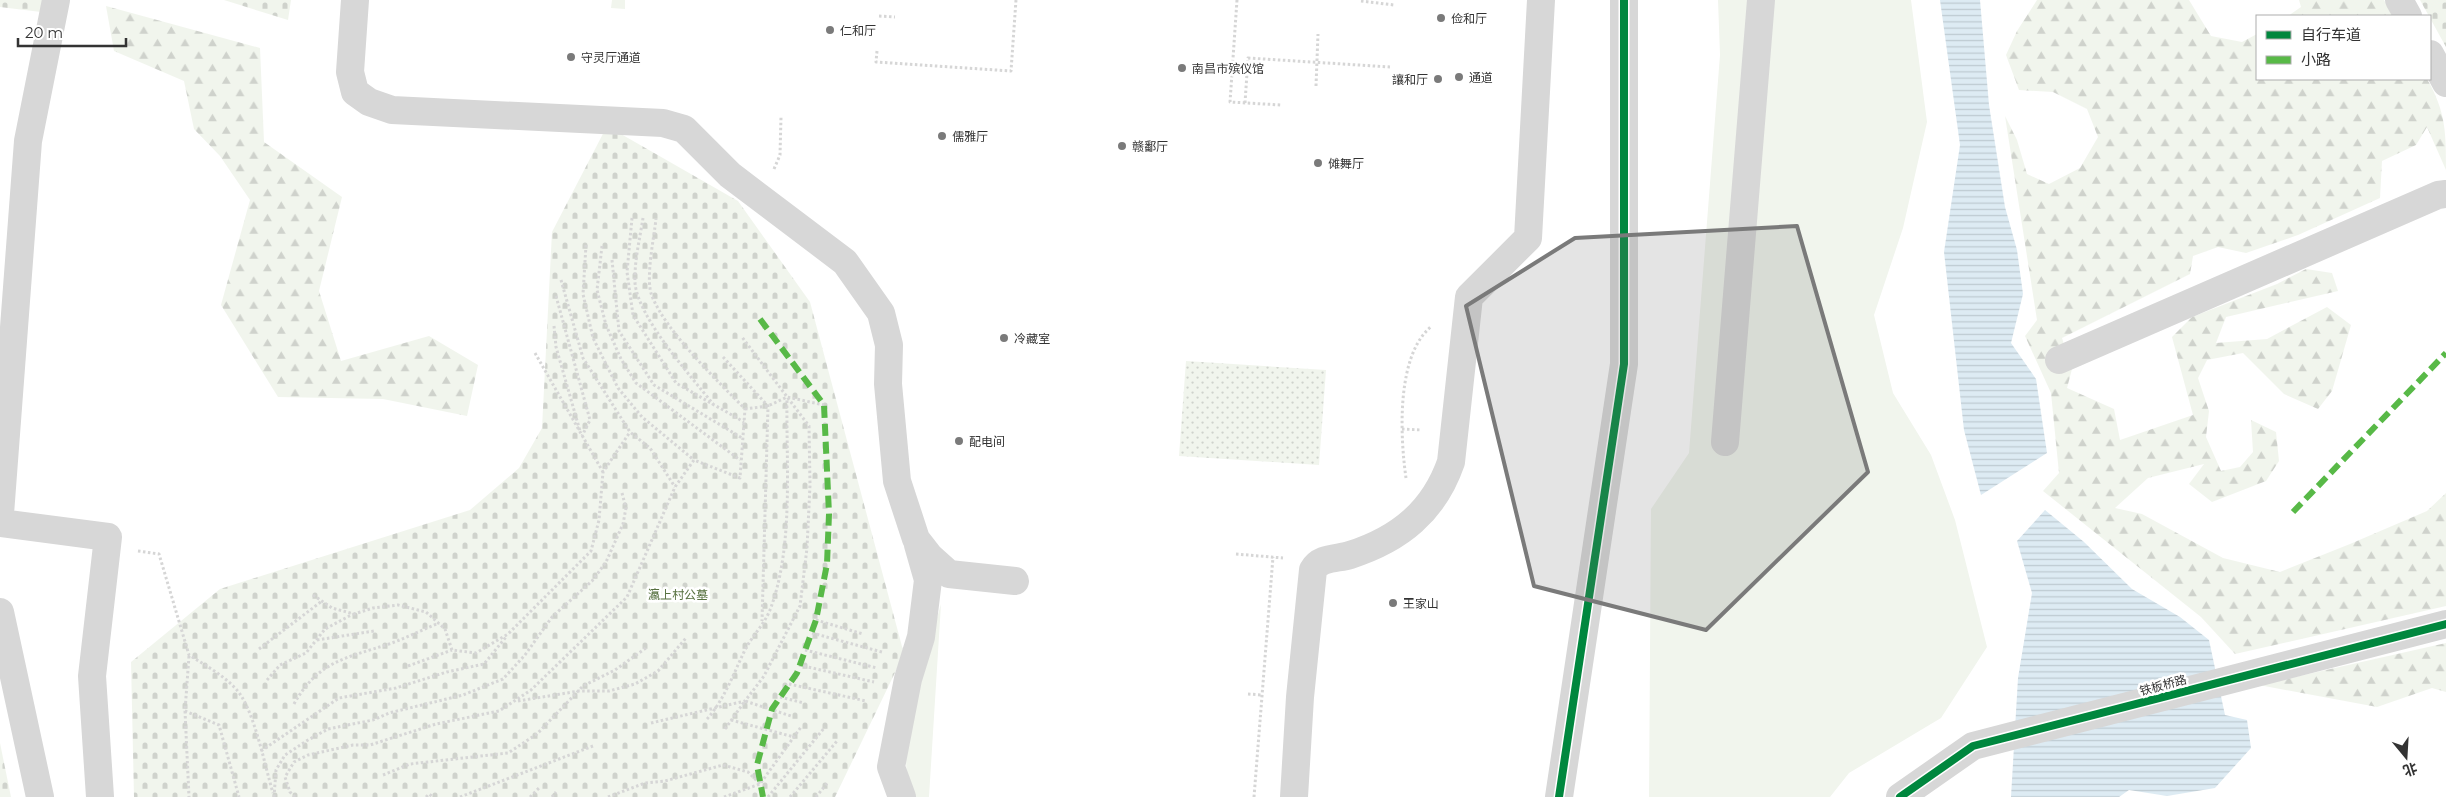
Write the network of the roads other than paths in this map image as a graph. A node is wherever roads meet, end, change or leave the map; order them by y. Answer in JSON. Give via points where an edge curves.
{"nodes":[{"id":1,"x":56,"y":0,"type":"edge"},
{"id":2,"x":355,"y":0,"type":"edge"},
{"id":3,"x":1541,"y":0,"type":"edge"},
{"id":4,"x":1624,"y":0,"type":"edge"},
{"id":5,"x":1762,"y":0,"type":"edge"},
{"id":6,"x":2399,"y":0,"type":"edge"},
{"id":7,"x":2407,"y":15,"type":"edge"},
{"id":8,"x":2431,"y":56,"type":"edge"},
{"id":9,"x":2446,"y":83,"type":"edge"},
{"id":10,"x":2446,"y":194,"type":"edge"},
{"id":11,"x":2059,"y":360,"type":"dead end"},
{"id":12,"x":1725,"y":442,"type":"dead end"},
{"id":13,"x":0,"y":514,"type":"edge"},
{"id":14,"x":0,"y":523,"type":"edge"},
{"id":15,"x":916,"y":539,"type":"junction"},
{"id":16,"x":1015,"y":582,"type":"dead end"},
{"id":17,"x":0,"y":612,"type":"edge"},
{"id":18,"x":2446,"y":624,"type":"edge"},
{"id":19,"x":40,"y":797,"type":"edge"},
{"id":20,"x":100,"y":797,"type":"edge"},
{"id":21,"x":902,"y":797,"type":"edge"},
{"id":22,"x":1294,"y":797,"type":"edge"},
{"id":23,"x":1559,"y":797,"type":"edge"},
{"id":24,"x":1900,"y":797,"type":"edge"}],
"edges":[{"from":1,"to":13,"type":"street","via":[[28,142]]},
{"from":2,"to":15,"type":"street","via":[[350,72],[355,92],[369,102],[392,110],[663,124],[684,129],[730,174],[845,262],[881,312],[889,345],[888,384],[897,481]]},
{"from":3,"to":22,"type":"street","via":[[1528,238],[1469,297],[1451,462],[1443,485],[1424,512],[1378,544],[1320,562],[1313,570]]},
{"from":4,"to":23,"type":"street","via":[[1624,364]]},
{"from":5,"to":12,"type":"street"},
{"from":6,"to":7,"type":"street"},
{"from":8,"to":9,"type":"street"},
{"from":10,"to":11,"type":"street"},
{"from":14,"to":20,"type":"street","via":[[108,537],[92,676]]},
{"from":15,"to":16,"type":"street","via":[[949,574]]},
{"from":15,"to":21,"type":"street","via":[[928,580],[921,637],[908,679],[891,767]]},
{"from":17,"to":19,"type":"street"},
{"from":18,"to":24,"type":"street","name":"铁板桥路","via":[[1973,746]]}]}
